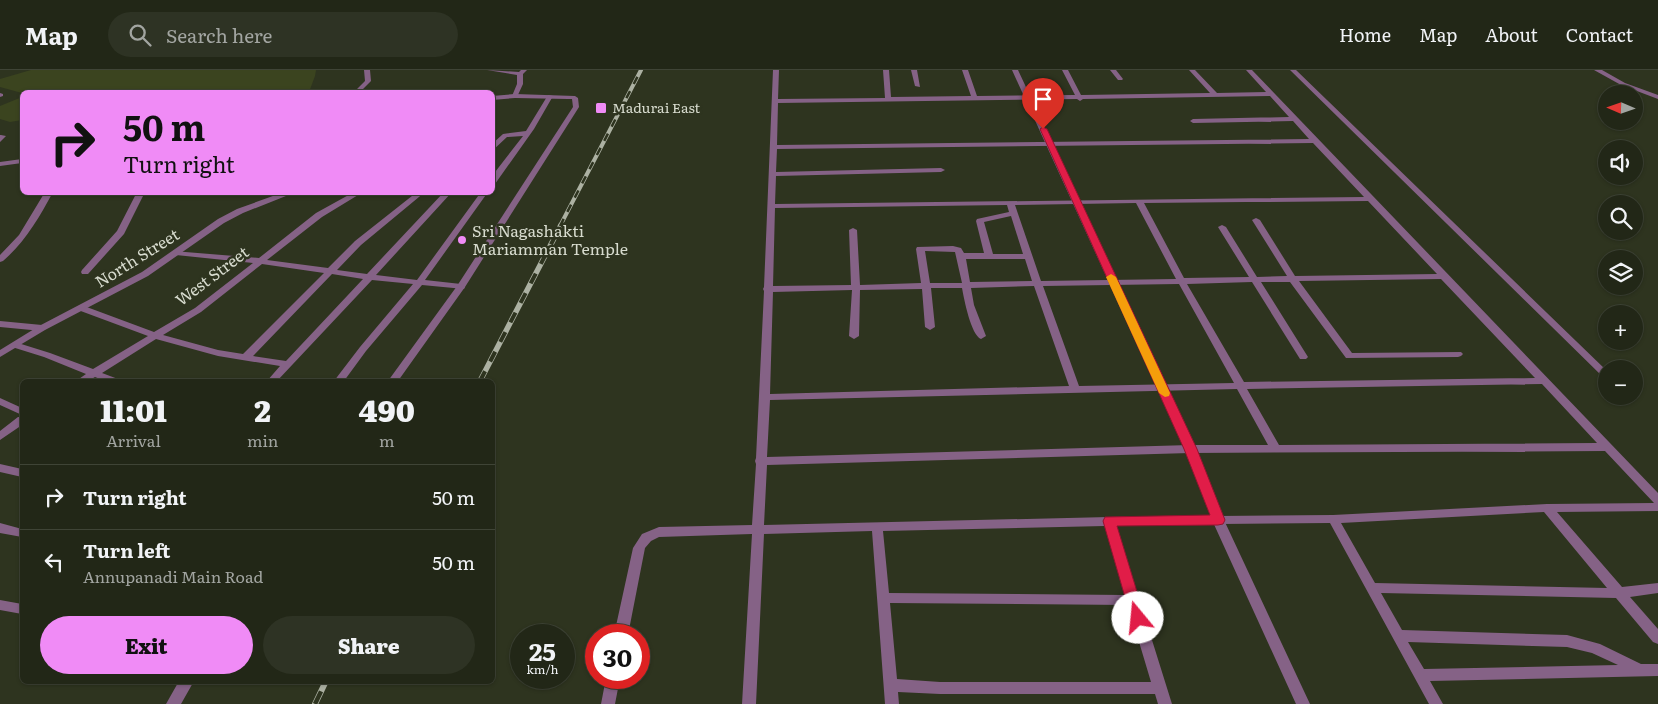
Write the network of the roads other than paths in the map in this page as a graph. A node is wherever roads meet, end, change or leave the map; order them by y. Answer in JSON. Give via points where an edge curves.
{"nodes":[{"id":1,"x":366,"y":70,"type":"edge"},
{"id":2,"x":490,"y":70,"type":"edge"},
{"id":3,"x":776,"y":70,"type":"edge"},
{"id":4,"x":886,"y":70,"type":"edge"},
{"id":5,"x":914,"y":70,"type":"edge"},
{"id":6,"x":965,"y":70,"type":"edge"},
{"id":7,"x":1015,"y":70,"type":"edge"},
{"id":8,"x":1064,"y":70,"type":"edge"},
{"id":9,"x":1113,"y":70,"type":"edge"},
{"id":10,"x":1192,"y":70,"type":"edge"},
{"id":11,"x":1249,"y":70,"type":"edge"},
{"id":12,"x":1293,"y":70,"type":"edge"},
{"id":13,"x":1597,"y":70,"type":"edge"},
{"id":14,"x":522,"y":72,"type":"edge"},
{"id":15,"x":1120,"y":80,"type":"dead end"},
{"id":16,"x":918,"y":86,"type":"dead end"},
{"id":17,"x":358,"y":90,"type":"edge"},
{"id":18,"x":1271,"y":94,"type":"junction"},
{"id":19,"x":515,"y":96,"type":"junction"},
{"id":20,"x":550,"y":96,"type":"junction"},
{"id":21,"x":1214,"y":96,"type":"junction"},
{"id":22,"x":1658,"y":97,"type":"edge"},
{"id":23,"x":496,"y":98,"type":"edge"},
{"id":24,"x":888,"y":99,"type":"junction"},
{"id":25,"x":975,"y":99,"type":"junction"},
{"id":26,"x":1029,"y":99,"type":"junction"},
{"id":27,"x":1080,"y":99,"type":"junction"},
{"id":28,"x":775,"y":101,"type":"junction"},
{"id":29,"x":1294,"y":119,"type":"junction"},
{"id":30,"x":1194,"y":121,"type":"dead end"},
{"id":31,"x":528,"y":133,"type":"junction"},
{"id":32,"x":1315,"y":141,"type":"junction"},
{"id":33,"x":1051,"y":145,"type":"junction"},
{"id":34,"x":495,"y":146,"type":"edge"},
{"id":35,"x":773,"y":147,"type":"junction"},
{"id":36,"x":20,"y":162,"type":"edge"},
{"id":37,"x":0,"y":164,"type":"edge"},
{"id":38,"x":940,"y":170,"type":"dead end"},
{"id":39,"x":772,"y":174,"type":"junction"},
{"id":40,"x":495,"y":178,"type":"edge"},
{"id":41,"x":47,"y":195,"type":"edge"},
{"id":42,"x":140,"y":195,"type":"edge"},
{"id":43,"x":285,"y":195,"type":"edge"},
{"id":44,"x":355,"y":195,"type":"edge"},
{"id":45,"x":418,"y":195,"type":"edge"},
{"id":46,"x":446,"y":195,"type":"edge"},
{"id":47,"x":483,"y":195,"type":"edge"},
{"id":48,"x":1370,"y":199,"type":"junction"},
{"id":49,"x":1076,"y":201,"type":"junction"},
{"id":50,"x":1140,"y":201,"type":"junction"},
{"id":51,"x":1010,"y":202,"type":"junction"},
{"id":52,"x":771,"y":206,"type":"junction"},
{"id":53,"x":1014,"y":213,"type":"junction"},
{"id":54,"x":1256,"y":220,"type":"dead end"},
{"id":55,"x":1222,"y":227,"type":"dead end"},
{"id":56,"x":852,"y":230,"type":"dead end"},
{"id":57,"x":176,"y":253,"type":"junction"},
{"id":58,"x":960,"y":256,"type":"junction"},
{"id":59,"x":989,"y":256,"type":"junction"},
{"id":60,"x":1029,"y":257,"type":"junction"},
{"id":61,"x":0,"y":259,"type":"edge"},
{"id":62,"x":260,"y":261,"type":"junction"},
{"id":63,"x":330,"y":270,"type":"junction"},
{"id":64,"x":85,"y":272,"type":"dead end"},
{"id":65,"x":1443,"y":276,"type":"junction"},
{"id":66,"x":369,"y":278,"type":"junction"},
{"id":67,"x":1292,"y":278,"type":"junction"},
{"id":68,"x":1255,"y":279,"type":"junction"},
{"id":69,"x":1181,"y":280,"type":"junction"},
{"id":70,"x":1114,"y":282,"type":"junction"},
{"id":71,"x":419,"y":283,"type":"junction"},
{"id":72,"x":1037,"y":283,"type":"junction"},
{"id":73,"x":967,"y":285,"type":"junction"},
{"id":74,"x":926,"y":286,"type":"junction"},
{"id":75,"x":461,"y":287,"type":"junction"},
{"id":76,"x":856,"y":288,"type":"junction"},
{"id":77,"x":767,"y":289,"type":"junction"},
{"id":78,"x":82,"y":308,"type":"junction"},
{"id":79,"x":0,"y":324,"type":"edge"},
{"id":80,"x":930,"y":327,"type":"dead end"},
{"id":81,"x":42,"y":328,"type":"junction"},
{"id":82,"x":155,"y":336,"type":"junction"},
{"id":83,"x":854,"y":336,"type":"dead end"},
{"id":84,"x":981,"y":336,"type":"dead end"},
{"id":85,"x":15,"y":345,"type":"junction"},
{"id":86,"x":0,"y":354,"type":"edge"},
{"id":87,"x":1458,"y":354,"type":"dead end"},
{"id":88,"x":246,"y":357,"type":"junction"},
{"id":89,"x":1303,"y":357,"type":"dead end"},
{"id":90,"x":286,"y":364,"type":"junction"},
{"id":91,"x":1598,"y":367,"type":"edge"},
{"id":92,"x":92,"y":374,"type":"junction"},
{"id":93,"x":83,"y":379,"type":"edge"},
{"id":94,"x":108,"y":379,"type":"edge"},
{"id":95,"x":274,"y":379,"type":"edge"},
{"id":96,"x":340,"y":379,"type":"edge"},
{"id":97,"x":394,"y":379,"type":"edge"},
{"id":98,"x":1544,"y":381,"type":"junction"},
{"id":99,"x":1241,"y":386,"type":"junction"},
{"id":100,"x":1162,"y":387,"type":"junction"},
{"id":101,"x":1076,"y":389,"type":"junction"},
{"id":102,"x":764,"y":397,"type":"junction"},
{"id":103,"x":0,"y":402,"type":"edge"},
{"id":104,"x":20,"y":411,"type":"edge"},
{"id":105,"x":20,"y":421,"type":"edge"},
{"id":106,"x":0,"y":436,"type":"edge"},
{"id":107,"x":1607,"y":447,"type":"junction"},
{"id":108,"x":1190,"y":449,"type":"junction"},
{"id":109,"x":1276,"y":449,"type":"junction"},
{"id":110,"x":760,"y":461,"type":"junction"},
{"id":111,"x":0,"y":468,"type":"edge"},
{"id":112,"x":20,"y":473,"type":"edge"},
{"id":113,"x":1658,"y":500,"type":"edge"},
{"id":114,"x":1658,"y":507,"type":"edge"},
{"id":115,"x":1547,"y":508,"type":"junction"},
{"id":116,"x":1333,"y":519,"type":"junction"},
{"id":117,"x":1218,"y":520,"type":"junction"},
{"id":118,"x":1109,"y":521,"type":"junction"},
{"id":119,"x":877,"y":526,"type":"junction"},
{"id":120,"x":0,"y":528,"type":"edge"},
{"id":121,"x":758,"y":528,"type":"junction"},
{"id":122,"x":20,"y":533,"type":"edge"},
{"id":123,"x":1371,"y":588,"type":"junction"},
{"id":124,"x":1658,"y":588,"type":"edge"},
{"id":125,"x":1619,"y":593,"type":"junction"},
{"id":126,"x":884,"y":598,"type":"junction"},
{"id":127,"x":1133,"y":600,"type":"junction"},
{"id":128,"x":0,"y":605,"type":"edge"},
{"id":129,"x":20,"y":609,"type":"edge"},
{"id":130,"x":623,"y":624,"type":"edge"},
{"id":131,"x":1398,"y":636,"type":"junction"},
{"id":132,"x":1658,"y":638,"type":"edge"},
{"id":133,"x":1639,"y":670,"type":"junction"},
{"id":134,"x":1658,"y":670,"type":"edge"},
{"id":135,"x":1420,"y":676,"type":"junction"},
{"id":136,"x":185,"y":684,"type":"edge"},
{"id":137,"x":891,"y":685,"type":"junction"},
{"id":138,"x":1160,"y":688,"type":"junction"},
{"id":139,"x":611,"y":689,"type":"edge"},
{"id":140,"x":173,"y":704,"type":"edge"},
{"id":141,"x":608,"y":704,"type":"edge"},
{"id":142,"x":749,"y":704,"type":"edge"},
{"id":143,"x":892,"y":704,"type":"edge"},
{"id":144,"x":1165,"y":704,"type":"edge"},
{"id":145,"x":1303,"y":704,"type":"edge"},
{"id":146,"x":1436,"y":704,"type":"edge"}],
"edges":[{"from":1,"to":17,"type":"street","via":[[368,81]]},
{"from":2,"to":14,"type":"street"},
{"from":3,"to":28,"type":"street"},
{"from":4,"to":24,"type":"street"},
{"from":5,"to":16,"type":"street"},
{"from":6,"to":25,"type":"street"},
{"from":7,"to":26,"type":"street"},
{"from":8,"to":27,"type":"street"},
{"from":9,"to":15,"type":"street"},
{"from":10,"to":21,"type":"street"},
{"from":11,"to":18,"type":"street"},
{"from":12,"to":91,"type":"street"},
{"from":13,"to":22,"type":"street"},
{"from":14,"to":19,"type":"street"},
{"from":18,"to":21,"type":"street"},
{"from":18,"to":29,"type":"street"},
{"from":19,"to":20,"type":"street"},
{"from":19,"to":23,"type":"street"},
{"from":20,"to":31,"type":"street"},
{"from":20,"to":75,"type":"street","via":[[575,98],[576,107]]},
{"from":21,"to":27,"type":"street"},
{"from":24,"to":25,"type":"street"},
{"from":24,"to":28,"type":"street"},
{"from":25,"to":26,"type":"street"},
{"from":26,"to":27,"type":"street"},
{"from":26,"to":33,"type":"street"},
{"from":28,"to":35,"type":"street"},
{"from":29,"to":30,"type":"street"},
{"from":29,"to":32,"type":"street"},
{"from":31,"to":34,"type":"street","via":[[505,135]]},
{"from":31,"to":40,"type":"street"},
{"from":32,"to":33,"type":"street"},
{"from":32,"to":48,"type":"street"},
{"from":33,"to":35,"type":"street"},
{"from":33,"to":49,"type":"street"},
{"from":35,"to":39,"type":"street"},
{"from":36,"to":37,"type":"street"},
{"from":38,"to":39,"type":"street"},
{"from":39,"to":52,"type":"street"},
{"from":41,"to":61,"type":"street","via":[[27,232]]},
{"from":42,"to":64,"type":"street","via":[[121,232]]},
{"from":43,"to":57,"type":"street","name":"North Street","via":[[240,211]]},
{"from":44,"to":62,"type":"street","name":"West Street","via":[[319,215]]},
{"from":45,"to":63,"type":"street"},
{"from":46,"to":66,"type":"street"},
{"from":47,"to":71,"type":"street"},
{"from":48,"to":50,"type":"street"},
{"from":48,"to":65,"type":"street"},
{"from":49,"to":50,"type":"street"},
{"from":49,"to":51,"type":"street"},
{"from":49,"to":70,"type":"street"},
{"from":50,"to":69,"type":"street"},
{"from":51,"to":52,"type":"street"},
{"from":51,"to":53,"type":"street"},
{"from":52,"to":77,"type":"street"},
{"from":53,"to":59,"type":"street","via":[[980,221]]},
{"from":53,"to":60,"type":"street"},
{"from":54,"to":67,"type":"street"},
{"from":55,"to":68,"type":"street"},
{"from":56,"to":76,"type":"street"},
{"from":57,"to":62,"type":"street"},
{"from":57,"to":78,"type":"street","name":"North Street","via":[[139,278]]},
{"from":58,"to":59,"type":"street"},
{"from":58,"to":73,"type":"street"},
{"from":58,"to":74,"type":"street","via":[[953,248],[920,249]]},
{"from":59,"to":60,"type":"street"},
{"from":60,"to":72,"type":"street"},
{"from":62,"to":63,"type":"street"},
{"from":62,"to":82,"type":"street","name":"West Street","via":[[198,310]]},
{"from":63,"to":66,"type":"street"},
{"from":63,"to":88,"type":"street"},
{"from":65,"to":67,"type":"street"},
{"from":65,"to":98,"type":"street"},
{"from":66,"to":71,"type":"street"},
{"from":66,"to":90,"type":"street"},
{"from":67,"to":68,"type":"street"},
{"from":67,"to":87,"type":"street","via":[[1349,356]]},
{"from":68,"to":69,"type":"street"},
{"from":68,"to":89,"type":"street"},
{"from":69,"to":70,"type":"street"},
{"from":69,"to":99,"type":"street"},
{"from":70,"to":72,"type":"street"},
{"from":70,"to":100,"type":"street"},
{"from":71,"to":75,"type":"street"},
{"from":71,"to":96,"type":"street"},
{"from":72,"to":73,"type":"street"},
{"from":72,"to":101,"type":"street"},
{"from":73,"to":74,"type":"street"},
{"from":73,"to":84,"type":"street"},
{"from":74,"to":76,"type":"street"},
{"from":74,"to":80,"type":"street"},
{"from":75,"to":97,"type":"street"},
{"from":76,"to":77,"type":"street"},
{"from":76,"to":83,"type":"street"},
{"from":77,"to":102,"type":"street"},
{"from":78,"to":81,"type":"street","name":"North Street"},
{"from":78,"to":82,"type":"street"},
{"from":79,"to":81,"type":"street"},
{"from":81,"to":85,"type":"street","name":"North Street"},
{"from":82,"to":88,"type":"street"},
{"from":82,"to":92,"type":"street","name":"West Street"},
{"from":85,"to":86,"type":"street","name":"North Street"},
{"from":85,"to":92,"type":"street"},
{"from":88,"to":90,"type":"street"},
{"from":90,"to":95,"type":"street"},
{"from":92,"to":93,"type":"street","name":"West Street"},
{"from":92,"to":94,"type":"street"},
{"from":98,"to":99,"type":"street"},
{"from":98,"to":107,"type":"street"},
{"from":99,"to":100,"type":"street"},
{"from":99,"to":109,"type":"street"},
{"from":100,"to":101,"type":"street"},
{"from":100,"to":108,"type":"street"},
{"from":101,"to":102,"type":"street"},
{"from":102,"to":110,"type":"street"},
{"from":103,"to":104,"type":"street"},
{"from":105,"to":106,"type":"street"},
{"from":107,"to":109,"type":"street"},
{"from":107,"to":113,"type":"street"},
{"from":108,"to":109,"type":"street"},
{"from":108,"to":110,"type":"street"},
{"from":108,"to":117,"type":"street"},
{"from":110,"to":121,"type":"street"},
{"from":111,"to":112,"type":"street"},
{"from":114,"to":115,"type":"street"},
{"from":115,"to":116,"type":"street"},
{"from":115,"to":125,"type":"street"},
{"from":116,"to":117,"type":"street"},
{"from":116,"to":123,"type":"street"},
{"from":117,"to":118,"type":"street"},
{"from":117,"to":145,"type":"street"},
{"from":118,"to":119,"type":"street"},
{"from":118,"to":127,"type":"street"},
{"from":119,"to":121,"type":"street"},
{"from":119,"to":126,"type":"street"},
{"from":120,"to":122,"type":"street"},
{"from":121,"to":130,"type":"street","via":[[650,534],[639,548]]},
{"from":121,"to":142,"type":"street"},
{"from":123,"to":125,"type":"street"},
{"from":123,"to":131,"type":"street"},
{"from":124,"to":125,"type":"street"},
{"from":125,"to":132,"type":"street"},
{"from":126,"to":127,"type":"street"},
{"from":126,"to":137,"type":"street"},
{"from":127,"to":138,"type":"street"},
{"from":128,"to":129,"type":"street"},
{"from":131,"to":133,"type":"street","via":[[1567,640],[1606,651]]},
{"from":131,"to":135,"type":"street"},
{"from":133,"to":134,"type":"street"},
{"from":133,"to":135,"type":"street"},
{"from":135,"to":146,"type":"street"},
{"from":136,"to":140,"type":"street"},
{"from":137,"to":138,"type":"street"},
{"from":137,"to":143,"type":"street"},
{"from":138,"to":144,"type":"street"},
{"from":139,"to":141,"type":"street"}]}
